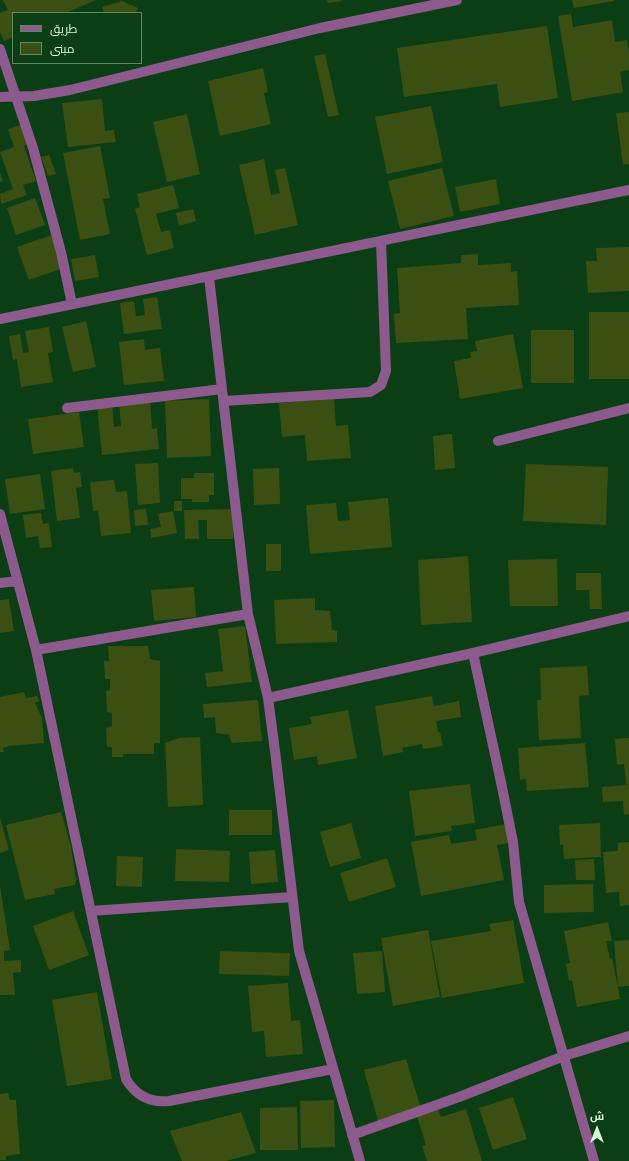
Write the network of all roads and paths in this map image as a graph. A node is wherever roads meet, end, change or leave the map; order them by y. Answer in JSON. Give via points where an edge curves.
{"nodes":[{"id":1,"x":458,"y":0,"type":"edge"},
{"id":2,"x":0,"y":49,"type":"edge"},
{"id":3,"x":16,"y":96,"type":"junction"},
{"id":4,"x":0,"y":97,"type":"edge"},
{"id":5,"x":629,"y":190,"type":"edge"},
{"id":6,"x":381,"y":241,"type":"junction"},
{"id":7,"x":209,"y":277,"type":"junction"},
{"id":8,"x":72,"y":304,"type":"junction"},
{"id":9,"x":0,"y":319,"type":"edge"},
{"id":10,"x":222,"y":389,"type":"junction"},
{"id":11,"x":224,"y":401,"type":"junction"},
{"id":12,"x":66,"y":408,"type":"dead end"},
{"id":13,"x":629,"y":408,"type":"edge"},
{"id":14,"x":498,"y":441,"type":"dead end"},
{"id":15,"x":0,"y":514,"type":"edge"},
{"id":16,"x":18,"y":581,"type":"junction"},
{"id":17,"x":0,"y":583,"type":"edge"},
{"id":18,"x":248,"y":614,"type":"junction"},
{"id":19,"x":629,"y":616,"type":"edge"},
{"id":20,"x":36,"y":650,"type":"junction"},
{"id":21,"x":473,"y":653,"type":"junction"},
{"id":22,"x":268,"y":698,"type":"junction"},
{"id":23,"x":292,"y":898,"type":"junction"},
{"id":24,"x":91,"y":912,"type":"junction"},
{"id":25,"x":629,"y":1036,"type":"edge"},
{"id":26,"x":564,"y":1056,"type":"junction"},
{"id":27,"x":333,"y":1068,"type":"junction"},
{"id":28,"x":352,"y":1135,"type":"junction"},
{"id":29,"x":360,"y":1161,"type":"edge"},
{"id":30,"x":594,"y":1161,"type":"edge"}],
"edges":[{"from":1,"to":3,"type":"street","via":[[320,28],[70,90]]},
{"from":2,"to":3,"type":"street"},
{"from":3,"to":4,"type":"street"},
{"from":3,"to":8,"type":"street","via":[[61,252]]},
{"from":5,"to":6,"type":"street"},
{"from":6,"to":7,"type":"street"},
{"from":6,"to":11,"type":"street","via":[[386,371],[381,385],[370,392]]},
{"from":7,"to":8,"type":"street"},
{"from":7,"to":10,"type":"street"},
{"from":8,"to":9,"type":"street"},
{"from":10,"to":11,"type":"street"},
{"from":10,"to":12,"type":"street"},
{"from":11,"to":18,"type":"street"},
{"from":13,"to":14,"type":"street"},
{"from":15,"to":16,"type":"street"},
{"from":16,"to":17,"type":"street"},
{"from":16,"to":20,"type":"street"},
{"from":18,"to":20,"type":"street"},
{"from":18,"to":22,"type":"street"},
{"from":19,"to":21,"type":"street"},
{"from":20,"to":24,"type":"street"},
{"from":21,"to":22,"type":"street"},
{"from":21,"to":26,"type":"street","via":[[513,842],[519,902]]},
{"from":22,"to":23,"type":"street"},
{"from":23,"to":24,"type":"street"},
{"from":23,"to":27,"type":"street","via":[[299,951]]},
{"from":24,"to":27,"type":"street","via":[[126,1079],[136,1093],[156,1101],[169,1101]]},
{"from":25,"to":26,"type":"street"},
{"from":26,"to":28,"type":"street"},
{"from":26,"to":30,"type":"street"},
{"from":27,"to":28,"type":"street"},
{"from":28,"to":29,"type":"street"}]}
